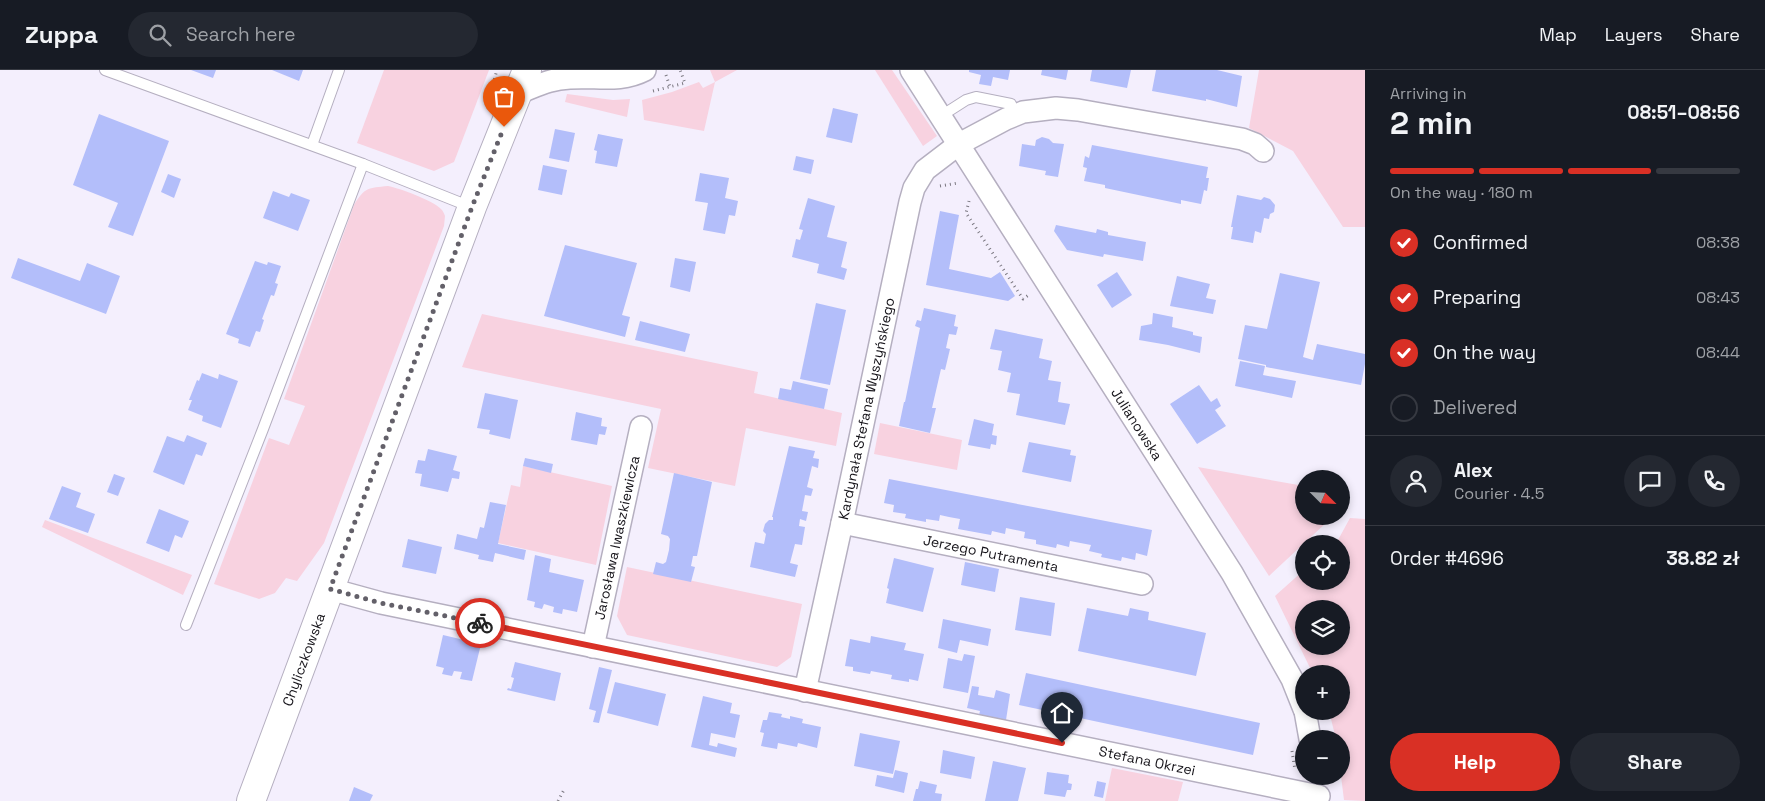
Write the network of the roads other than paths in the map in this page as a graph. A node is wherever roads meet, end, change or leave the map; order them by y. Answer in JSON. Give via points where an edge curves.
{"nodes":[{"id":1,"x":106,"y":70,"type":"edge"},
{"id":2,"x":339,"y":70,"type":"edge"},
{"id":3,"x":574,"y":70,"type":"edge"},
{"id":4,"x":645,"y":70,"type":"edge"},
{"id":5,"x":911,"y":70,"type":"edge"},
{"id":6,"x":595,"y":77,"type":"junction"},
{"id":7,"x":523,"y":81,"type":"edge"},
{"id":8,"x":1015,"y":115,"type":"junction"},
{"id":9,"x":941,"y":116,"type":"junction"},
{"id":10,"x":959,"y":144,"type":"junction"},
{"id":11,"x":312,"y":145,"type":"junction"},
{"id":12,"x":1263,"y":151,"type":"dead end"},
{"id":13,"x":363,"y":164,"type":"junction"},
{"id":14,"x":472,"y":207,"type":"junction"},
{"id":15,"x":641,"y":426,"type":"dead end"},
{"id":16,"x":842,"y":523,"type":"junction"},
{"id":17,"x":1142,"y":584,"type":"dead end"},
{"id":18,"x":330,"y":589,"type":"junction"},
{"id":19,"x":186,"y":625,"type":"dead end"},
{"id":20,"x":593,"y":646,"type":"junction"},
{"id":21,"x":1295,"y":687,"type":"edge"},
{"id":22,"x":805,"y":691,"type":"junction"},
{"id":23,"x":1313,"y":791,"type":"edge"},
{"id":24,"x":251,"y":801,"type":"edge"}],
"edges":[{"from":1,"to":11,"type":"lane"},
{"from":2,"to":11,"type":"lane"},
{"from":3,"to":6,"type":"street"},
{"from":4,"to":6,"type":"street","via":[[624,78]]},
{"from":5,"to":9,"type":"street","name":"Julianowska"},
{"from":6,"to":7,"type":"street"},
{"from":7,"to":14,"type":"street","name":"Chyliczkowska"},
{"from":8,"to":9,"type":"lane","via":[[1012,104],[976,97]]},
{"from":8,"to":10,"type":"street"},
{"from":8,"to":12,"type":"street","via":[[1041,109],[1078,110],[1242,139]]},
{"from":9,"to":10,"type":"street","name":"Julianowska"},
{"from":10,"to":16,"type":"street","name":"Kardynała Stefana Wyszyńskiego","via":[[925,170],[914,188]]},
{"from":10,"to":21,"type":"street","name":"Julianowska","via":[[1237,580]]},
{"from":11,"to":13,"type":"lane"},
{"from":13,"to":14,"type":"lane"},
{"from":13,"to":19,"type":"lane"},
{"from":14,"to":18,"type":"street","name":"Chyliczkowska"},
{"from":15,"to":20,"type":"street","name":"Jarosława Iwaszkiewicza"},
{"from":16,"to":17,"type":"street","name":"Jerzego Putramenta"},
{"from":16,"to":22,"type":"street","name":"Kardynała Stefana Wyszyńskiego"},
{"from":18,"to":20,"type":"street","name":"Stefana Okrzei","via":[[381,603]]},
{"from":18,"to":24,"type":"street","name":"Chyliczkowska"},
{"from":20,"to":22,"type":"street","name":"Stefana Okrzei"},
{"from":22,"to":23,"type":"street","name":"Stefana Okrzei"}]}
